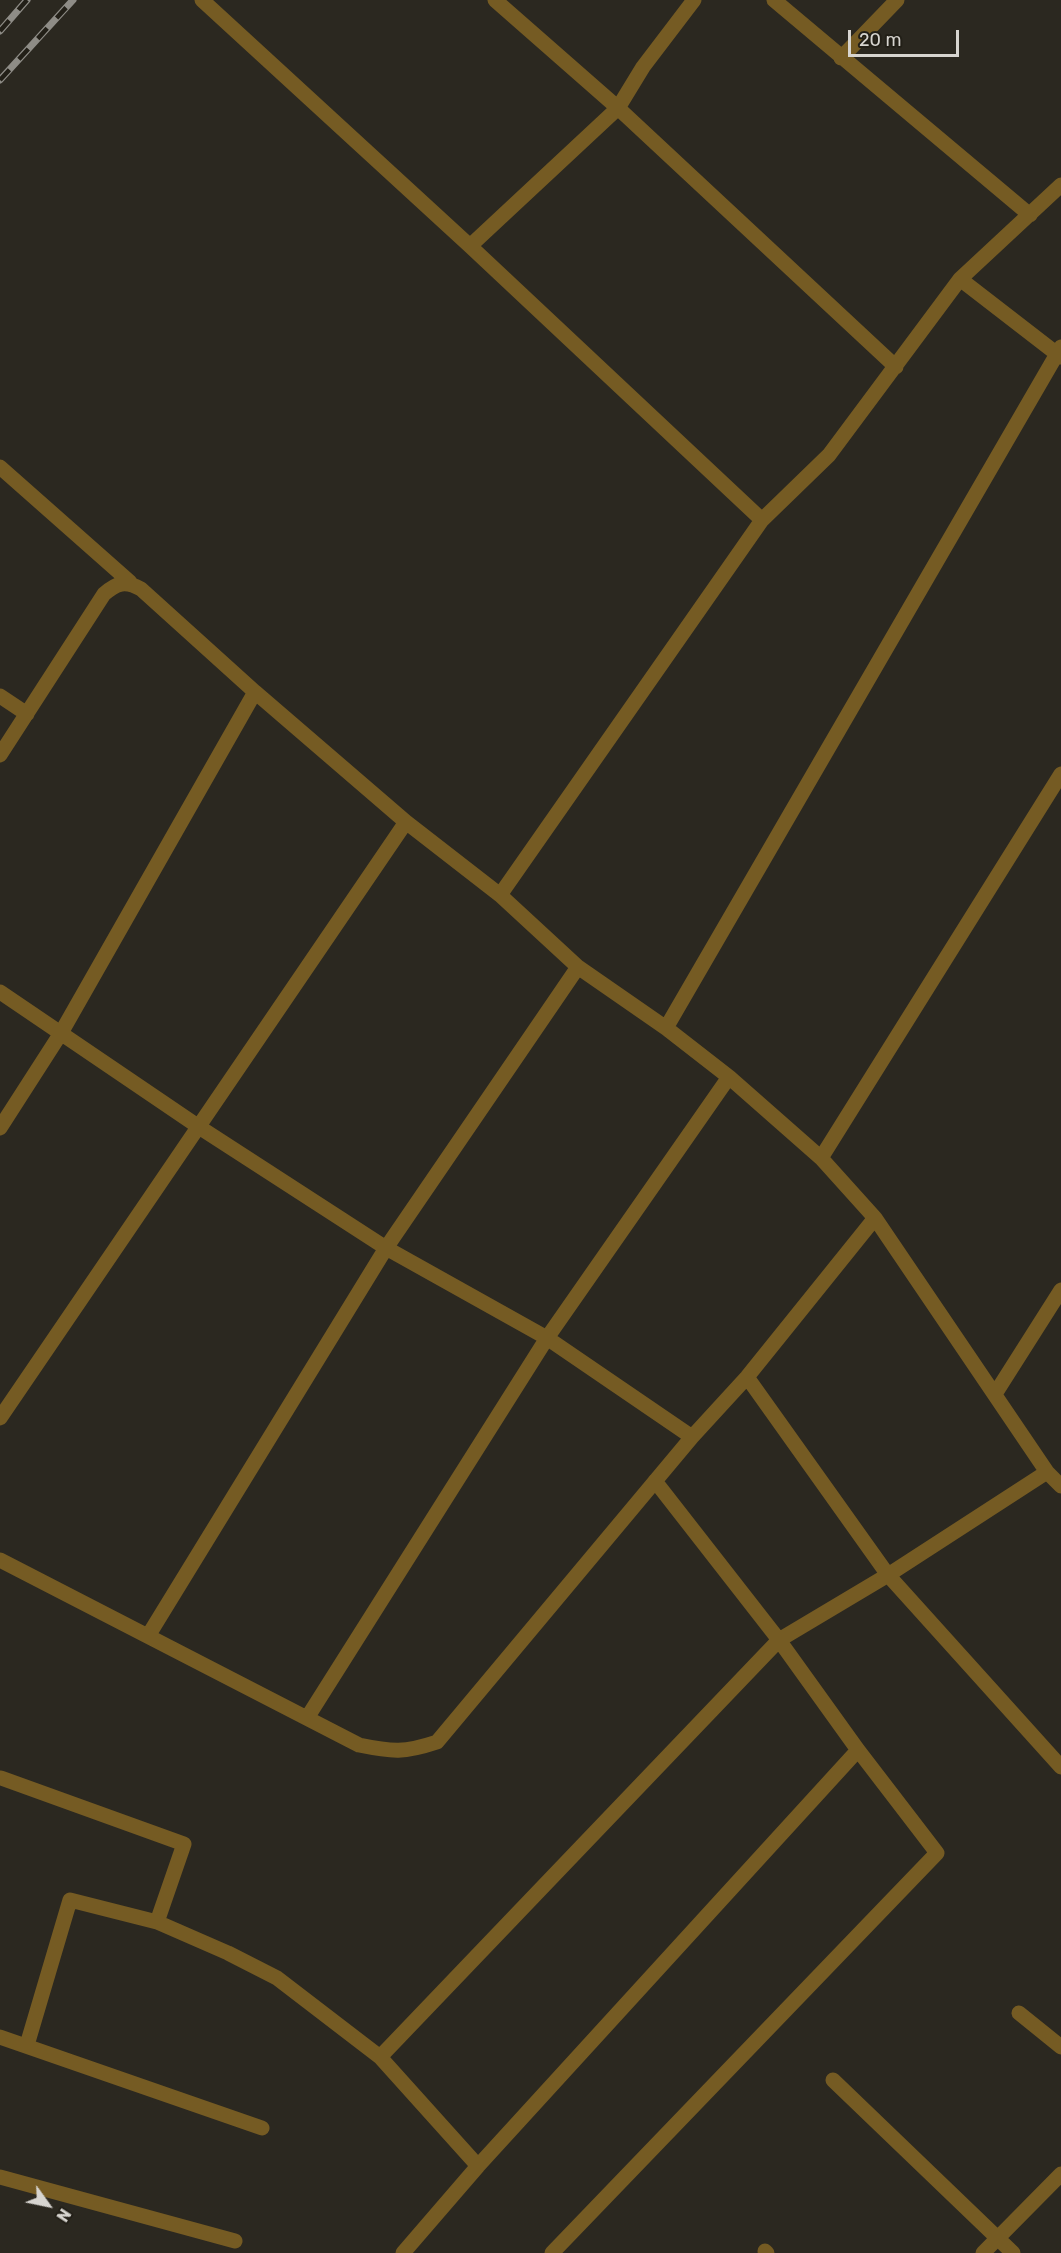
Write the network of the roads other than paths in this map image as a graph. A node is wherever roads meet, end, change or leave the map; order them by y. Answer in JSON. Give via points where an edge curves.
{"nodes":[{"id":1,"x":202,"y":0,"type":"edge"},
{"id":2,"x":495,"y":0,"type":"edge"},
{"id":3,"x":694,"y":0,"type":"edge"},
{"id":4,"x":774,"y":0,"type":"edge"},
{"id":5,"x":897,"y":0,"type":"edge"},
{"id":6,"x":841,"y":58,"type":"junction"},
{"id":7,"x":618,"y":108,"type":"junction"},
{"id":8,"x":1061,"y":185,"type":"edge"},
{"id":9,"x":1030,"y":215,"type":"junction"},
{"id":10,"x":470,"y":246,"type":"junction"},
{"id":11,"x":960,"y":279,"type":"junction"},
{"id":12,"x":1059,"y":353,"type":"edge"},
{"id":13,"x":896,"y":367,"type":"junction"},
{"id":14,"x":0,"y":467,"type":"edge"},
{"id":15,"x":762,"y":520,"type":"junction"},
{"id":16,"x":130,"y":582,"type":"junction"},
{"id":17,"x":255,"y":692,"type":"junction"},
{"id":18,"x":0,"y":696,"type":"edge"},
{"id":19,"x":27,"y":714,"type":"junction"},
{"id":20,"x":0,"y":755,"type":"edge"},
{"id":21,"x":1061,"y":774,"type":"edge"},
{"id":22,"x":406,"y":822,"type":"junction"},
{"id":23,"x":500,"y":895,"type":"junction"},
{"id":24,"x":578,"y":967,"type":"junction"},
{"id":25,"x":0,"y":992,"type":"edge"},
{"id":26,"x":666,"y":1028,"type":"junction"},
{"id":27,"x":61,"y":1033,"type":"junction"},
{"id":28,"x":729,"y":1077,"type":"junction"},
{"id":29,"x":199,"y":1127,"type":"junction"},
{"id":30,"x":0,"y":1128,"type":"edge"},
{"id":31,"x":821,"y":1158,"type":"junction"},
{"id":32,"x":875,"y":1218,"type":"junction"},
{"id":33,"x":386,"y":1248,"type":"junction"},
{"id":34,"x":1061,"y":1290,"type":"edge"},
{"id":35,"x":547,"y":1338,"type":"junction"},
{"id":36,"x":747,"y":1377,"type":"junction"},
{"id":37,"x":995,"y":1394,"type":"junction"},
{"id":38,"x":0,"y":1418,"type":"edge"},
{"id":39,"x":692,"y":1437,"type":"junction"},
{"id":40,"x":1047,"y":1472,"type":"junction"},
{"id":41,"x":656,"y":1480,"type":"junction"},
{"id":42,"x":1061,"y":1486,"type":"edge"},
{"id":43,"x":0,"y":1560,"type":"edge"},
{"id":44,"x":888,"y":1575,"type":"junction"},
{"id":45,"x":148,"y":1636,"type":"junction"},
{"id":46,"x":779,"y":1640,"type":"junction"},
{"id":47,"x":307,"y":1718,"type":"junction"},
{"id":48,"x":858,"y":1750,"type":"junction"},
{"id":49,"x":1061,"y":1767,"type":"edge"},
{"id":50,"x":1,"y":1778,"type":"edge"},
{"id":51,"x":157,"y":1922,"type":"junction"},
{"id":52,"x":1019,"y":2013,"type":"dead end"},
{"id":53,"x":0,"y":2037,"type":"edge"},
{"id":54,"x":27,"y":2045,"type":"junction"},
{"id":55,"x":1061,"y":2047,"type":"edge"},
{"id":56,"x":380,"y":2057,"type":"junction"},
{"id":57,"x":833,"y":2080,"type":"dead end"},
{"id":58,"x":262,"y":2128,"type":"dead end"},
{"id":59,"x":478,"y":2166,"type":"junction"},
{"id":60,"x":1061,"y":2174,"type":"edge"},
{"id":61,"x":0,"y":2176,"type":"edge"},
{"id":62,"x":998,"y":2239,"type":"junction"},
{"id":63,"x":235,"y":2241,"type":"dead end"},
{"id":64,"x":403,"y":2253,"type":"edge"},
{"id":65,"x":552,"y":2253,"type":"edge"},
{"id":66,"x":984,"y":2253,"type":"edge"},
{"id":67,"x":1013,"y":2253,"type":"edge"}],
"edges":[{"from":1,"to":10,"type":"street"},
{"from":2,"to":7,"type":"street"},
{"from":3,"to":7,"type":"street","via":[[643,67]]},
{"from":4,"to":6,"type":"street"},
{"from":5,"to":6,"type":"street"},
{"from":6,"to":9,"type":"street"},
{"from":7,"to":10,"type":"street"},
{"from":7,"to":13,"type":"street"},
{"from":8,"to":9,"type":"street"},
{"from":9,"to":11,"type":"street"},
{"from":10,"to":15,"type":"street"},
{"from":11,"to":12,"type":"street"},
{"from":11,"to":13,"type":"street"},
{"from":12,"to":26,"type":"street"},
{"from":13,"to":15,"type":"street","via":[[830,454]]},
{"from":14,"to":16,"type":"street"},
{"from":15,"to":23,"type":"street"},
{"from":16,"to":17,"type":"street"},
{"from":16,"to":19,"type":"street","via":[[117,584],[104,594]]},
{"from":17,"to":22,"type":"street"},
{"from":17,"to":27,"type":"street"},
{"from":18,"to":19,"type":"street"},
{"from":19,"to":20,"type":"street"},
{"from":21,"to":31,"type":"street"},
{"from":22,"to":23,"type":"street"},
{"from":22,"to":29,"type":"street"},
{"from":23,"to":24,"type":"street"},
{"from":24,"to":26,"type":"street"},
{"from":24,"to":33,"type":"street"},
{"from":25,"to":27,"type":"street"},
{"from":26,"to":28,"type":"street"},
{"from":27,"to":29,"type":"street"},
{"from":27,"to":30,"type":"street"},
{"from":28,"to":31,"type":"street"},
{"from":28,"to":35,"type":"street"},
{"from":29,"to":33,"type":"street"},
{"from":29,"to":38,"type":"street"},
{"from":31,"to":32,"type":"street"},
{"from":32,"to":36,"type":"street"},
{"from":32,"to":37,"type":"street"},
{"from":33,"to":35,"type":"street"},
{"from":33,"to":45,"type":"street"},
{"from":34,"to":37,"type":"street"},
{"from":35,"to":39,"type":"street"},
{"from":35,"to":47,"type":"street"},
{"from":36,"to":39,"type":"street"},
{"from":36,"to":44,"type":"street"},
{"from":37,"to":40,"type":"street"},
{"from":39,"to":41,"type":"street"},
{"from":40,"to":42,"type":"street"},
{"from":40,"to":44,"type":"street"},
{"from":41,"to":46,"type":"street"},
{"from":41,"to":47,"type":"street","via":[[437,1742],[388,1751],[359,1745]]},
{"from":43,"to":45,"type":"street"},
{"from":44,"to":46,"type":"street"},
{"from":44,"to":49,"type":"street"},
{"from":45,"to":47,"type":"street"},
{"from":46,"to":48,"type":"street"},
{"from":46,"to":56,"type":"street"},
{"from":48,"to":59,"type":"street"},
{"from":48,"to":65,"type":"street","via":[[937,1853]]},
{"from":50,"to":51,"type":"street","via":[[184,1844]]},
{"from":51,"to":54,"type":"street","via":[[70,1900]]},
{"from":51,"to":56,"type":"street","via":[[277,1978]]},
{"from":52,"to":55,"type":"street"},
{"from":53,"to":54,"type":"street"},
{"from":54,"to":58,"type":"street"},
{"from":56,"to":59,"type":"street"},
{"from":57,"to":62,"type":"street"},
{"from":59,"to":64,"type":"street"},
{"from":60,"to":62,"type":"street"},
{"from":61,"to":63,"type":"street"},
{"from":62,"to":66,"type":"street"},
{"from":62,"to":67,"type":"street"}]}
